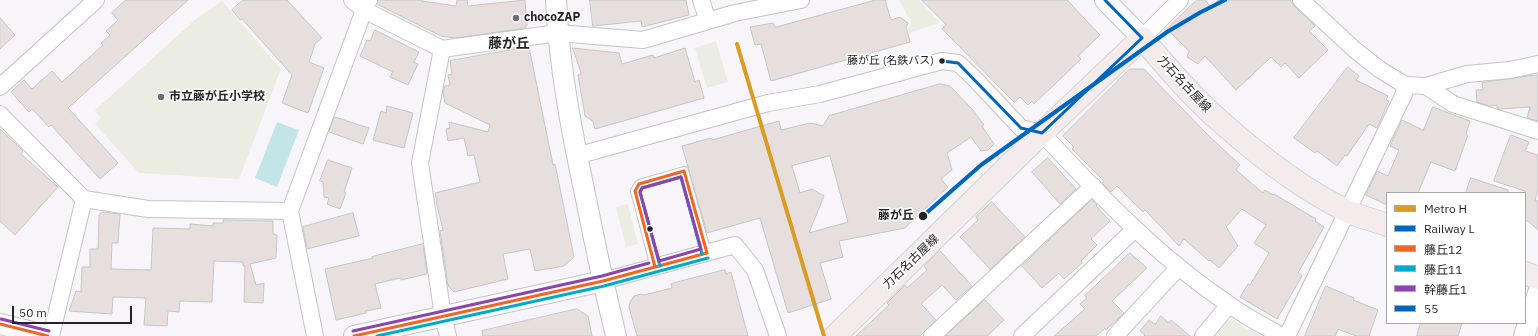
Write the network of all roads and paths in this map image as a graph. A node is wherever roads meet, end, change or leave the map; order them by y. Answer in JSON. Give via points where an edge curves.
{"nodes":[{"id":1,"x":96,"y":0,"type":"edge"},
{"id":2,"x":352,"y":0,"type":"edge"},
{"id":3,"x":556,"y":0,"type":"edge"},
{"id":4,"x":702,"y":0,"type":"edge"},
{"id":5,"x":801,"y":0,"type":"edge"},
{"id":6,"x":1104,"y":0,"type":"edge"},
{"id":7,"x":1180,"y":0,"type":"edge"},
{"id":8,"x":1301,"y":0,"type":"edge"},
{"id":9,"x":367,"y":5,"type":"edge"},
{"id":10,"x":753,"y":5,"type":"edge"},
{"id":11,"x":708,"y":21,"type":"junction"},
{"id":12,"x":558,"y":33,"type":"junction"},
{"id":13,"x":1142,"y":38,"type":"junction"},
{"id":14,"x":442,"y":49,"type":"junction"},
{"id":15,"x":1538,"y":64,"type":"edge"},
{"id":16,"x":1405,"y":85,"type":"junction"},
{"id":17,"x":1426,"y":86,"type":"junction"},
{"id":18,"x":0,"y":88,"type":"edge"},
{"id":19,"x":0,"y":114,"type":"edge"},
{"id":20,"x":1538,"y":131,"type":"edge"},
{"id":21,"x":1042,"y":134,"type":"junction"},
{"id":22,"x":576,"y":156,"type":"junction"},
{"id":23,"x":1093,"y":186,"type":"junction"},
{"id":24,"x":84,"y":199,"type":"junction"},
{"id":25,"x":290,"y":211,"type":"junction"},
{"id":26,"x":1348,"y":211,"type":"junction"},
{"id":27,"x":1386,"y":225,"type":"edge"},
{"id":28,"x":1135,"y":229,"type":"junction"},
{"id":29,"x":707,"y":253,"type":"junction"},
{"id":30,"x":655,"y":267,"type":"junction"},
{"id":31,"x":1179,"y":267,"type":"junction"},
{"id":32,"x":1526,"y":273,"type":"edge"},
{"id":33,"x":1538,"y":278,"type":"edge"},
{"id":34,"x":603,"y":281,"type":"junction"},
{"id":35,"x":1538,"y":293,"type":"edge"},
{"id":36,"x":1229,"y":305,"type":"junction"},
{"id":37,"x":443,"y":316,"type":"junction"},
{"id":38,"x":0,"y":324,"type":"edge"},
{"id":39,"x":838,"y":335,"type":"edge"},
{"id":40,"x":48,"y":336,"type":"edge"},
{"id":41,"x":51,"y":336,"type":"edge"},
{"id":42,"x":315,"y":336,"type":"edge"},
{"id":43,"x":354,"y":336,"type":"edge"},
{"id":44,"x":448,"y":336,"type":"edge"},
{"id":45,"x":616,"y":336,"type":"edge"},
{"id":46,"x":778,"y":336,"type":"edge"},
{"id":47,"x":932,"y":336,"type":"edge"},
{"id":48,"x":1022,"y":336,"type":"edge"},
{"id":49,"x":1115,"y":336,"type":"edge"},
{"id":50,"x":1203,"y":336,"type":"edge"},
{"id":51,"x":1282,"y":336,"type":"edge"},
{"id":52,"x":1287,"y":336,"type":"edge"},
{"id":53,"x":1524,"y":336,"type":"edge"}],
"edges":[{"from":1,"to":18,"type":"street"},
{"from":2,"to":9,"type":"street"},
{"from":3,"to":12,"type":"street"},
{"from":4,"to":11,"type":"street"},
{"from":5,"to":10,"type":"street"},
{"from":6,"to":13,"type":"street"},
{"from":7,"to":13,"type":"street"},
{"from":8,"to":16,"type":"street","via":[[1355,50]]},
{"from":9,"to":14,"type":"street"},
{"from":9,"to":25,"type":"street"},
{"from":10,"to":11,"type":"street"},
{"from":11,"to":12,"type":"street","via":[[643,40]]},
{"from":12,"to":14,"type":"street"},
{"from":12,"to":22,"type":"street"},
{"from":13,"to":21,"type":"main road","name":"力石名古屋線"},
{"from":13,"to":26,"type":"main road","name":"力石名古屋線","via":[[1220,122],[1296,181]]},
{"from":14,"to":37,"type":"street","via":[[420,164]]},
{"from":15,"to":17,"type":"street","via":[[1510,70],[1467,74]]},
{"from":16,"to":17,"type":"street"},
{"from":16,"to":26,"type":"street","via":[[1404,94]]},
{"from":17,"to":20,"type":"street","via":[[1453,104]]},
{"from":19,"to":24,"type":"street"},
{"from":21,"to":22,"type":"street","via":[[1021,128],[958,63],[942,61],[820,94],[768,103]]},
{"from":21,"to":23,"type":"street"},
{"from":21,"to":39,"type":"main road","name":"力石名古屋線"},
{"from":22,"to":34,"type":"street"},
{"from":23,"to":28,"type":"street"},
{"from":23,"to":47,"type":"street"},
{"from":24,"to":25,"type":"street","via":[[148,209]]},
{"from":24,"to":41,"type":"street"},
{"from":25,"to":42,"type":"street"},
{"from":26,"to":27,"type":"main road","name":"力石名古屋線"},
{"from":26,"to":52,"type":"street"},
{"from":28,"to":31,"type":"street"},
{"from":28,"to":48,"type":"street"},
{"from":29,"to":30,"type":"street"},
{"from":29,"to":30,"type":"lane","via":[[684,171],[639,184],[634,191]]},
{"from":29,"to":46,"type":"street","via":[[735,245],[754,270]]},
{"from":30,"to":34,"type":"street"},
{"from":31,"to":36,"type":"street"},
{"from":31,"to":49,"type":"street"},
{"from":32,"to":33,"type":"main road"},
{"from":34,"to":37,"type":"street"},
{"from":34,"to":45,"type":"street"},
{"from":35,"to":53,"type":"street"},
{"from":36,"to":50,"type":"street"},
{"from":36,"to":51,"type":"street"},
{"from":37,"to":43,"type":"street"},
{"from":37,"to":44,"type":"street"},
{"from":38,"to":40,"type":"street"}]}
